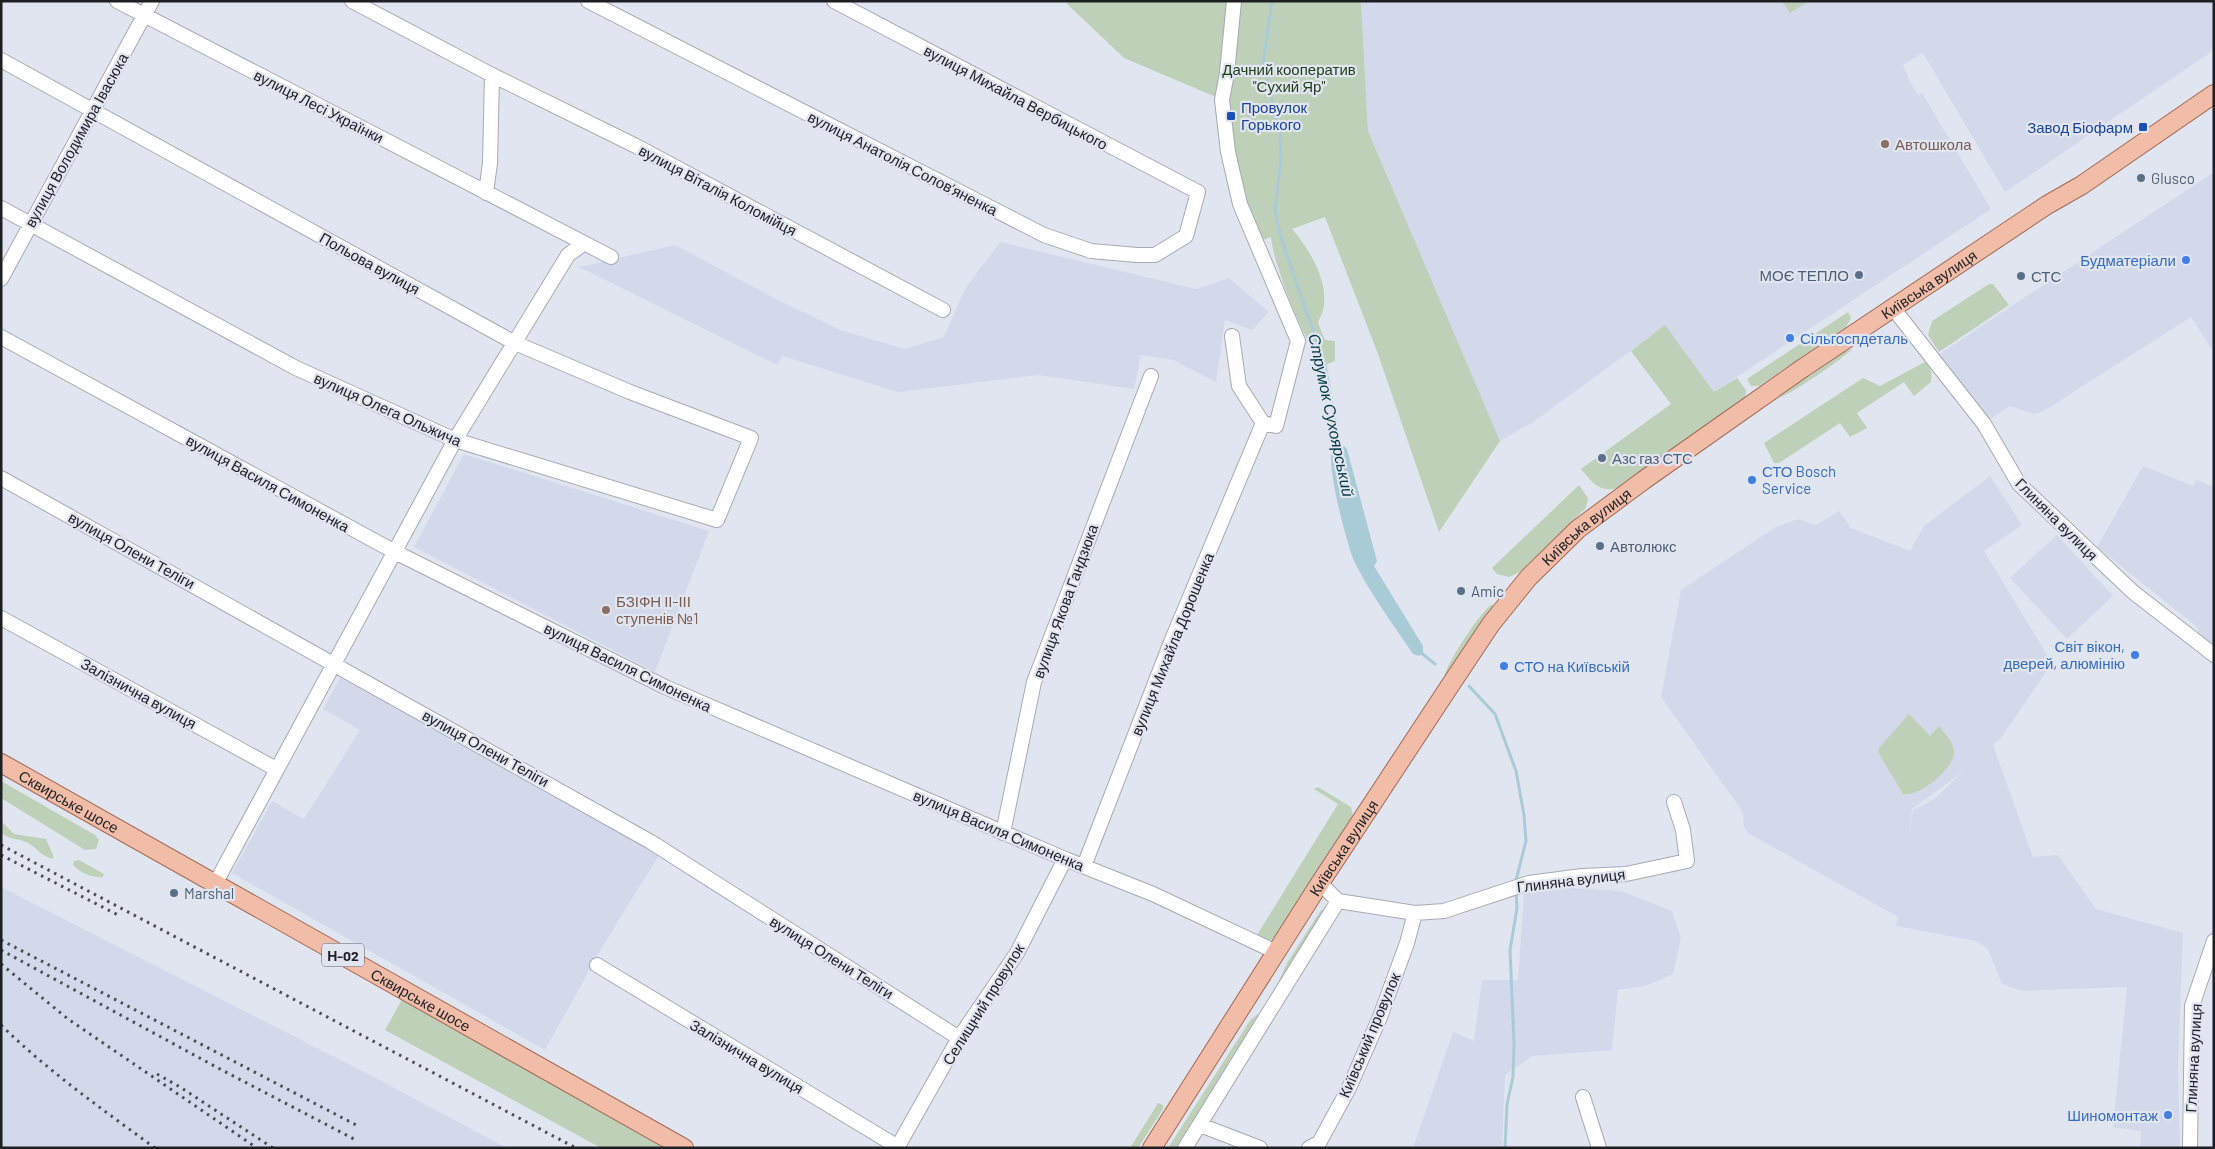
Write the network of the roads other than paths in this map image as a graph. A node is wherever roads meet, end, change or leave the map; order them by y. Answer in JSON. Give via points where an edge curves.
{"nodes":[{"id":1,"x":117,"y":1,"type":"edge"},
{"id":2,"x":152,"y":1,"type":"edge"},
{"id":3,"x":352,"y":1,"type":"edge"},
{"id":4,"x":588,"y":1,"type":"edge"},
{"id":5,"x":834,"y":1,"type":"edge"},
{"id":6,"x":1234,"y":1,"type":"edge"},
{"id":7,"x":144,"y":15,"type":"junction"},
{"id":8,"x":1,"y":60,"type":"edge"},
{"id":9,"x":492,"y":74,"type":"junction"},
{"id":10,"x":2214,"y":94,"type":"edge"},
{"id":11,"x":93,"y":111,"type":"junction"},
{"id":12,"x":1198,"y":192,"type":"joint"},
{"id":13,"x":486,"y":193,"type":"junction"},
{"id":14,"x":1,"y":208,"type":"edge"},
{"id":15,"x":31,"y":224,"type":"junction"},
{"id":16,"x":583,"y":244,"type":"junction"},
{"id":17,"x":611,"y":257,"type":"dead end"},
{"id":18,"x":1,"y":280,"type":"edge"},
{"id":19,"x":1893,"y":308,"type":"junction"},
{"id":20,"x":943,"y":310,"type":"dead end"},
{"id":21,"x":1232,"y":336,"type":"dead end"},
{"id":22,"x":1,"y":337,"type":"edge"},
{"id":23,"x":515,"y":343,"type":"junction"},
{"id":24,"x":1151,"y":376,"type":"dead end"},
{"id":25,"x":1263,"y":423,"type":"junction"},
{"id":26,"x":751,"y":438,"type":"joint"},
{"id":27,"x":455,"y":440,"type":"junction"},
{"id":28,"x":1,"y":478,"type":"edge"},
{"id":29,"x":395,"y":552,"type":"junction"},
{"id":30,"x":1,"y":618,"type":"edge"},
{"id":31,"x":2214,"y":655,"type":"edge"},
{"id":32,"x":336,"y":664,"type":"junction"},
{"id":33,"x":1,"y":763,"type":"edge"},
{"id":34,"x":276,"y":769,"type":"junction"},
{"id":35,"x":1674,"y":802,"type":"dead end"},
{"id":36,"x":1003,"y":833,"type":"junction"},
{"id":37,"x":1065,"y":859,"type":"junction"},
{"id":38,"x":1084,"y":866,"type":"junction"},
{"id":39,"x":1320,"y":883,"type":"junction"},
{"id":40,"x":215,"y":884,"type":"junction"},
{"id":41,"x":1338,"y":901,"type":"junction"},
{"id":42,"x":1414,"y":914,"type":"junction"},
{"id":43,"x":2214,"y":941,"type":"edge"},
{"id":44,"x":1276,"y":952,"type":"junction"},
{"id":45,"x":597,"y":965,"type":"dead end"},
{"id":46,"x":959,"y":1038,"type":"junction"},
{"id":47,"x":1583,"y":1096,"type":"dead end"},
{"id":48,"x":1200,"y":1125,"type":"junction"},
{"id":49,"x":898,"y":1147,"type":"edge"},
{"id":50,"x":684,"y":1148,"type":"edge"},
{"id":51,"x":1152,"y":1148,"type":"edge"},
{"id":52,"x":1185,"y":1148,"type":"edge"},
{"id":53,"x":1260,"y":1148,"type":"edge"},
{"id":54,"x":1308,"y":1148,"type":"edge"},
{"id":55,"x":1599,"y":1148,"type":"edge"},
{"id":56,"x":2190,"y":1148,"type":"edge"}],
"edges":[{"from":1,"to":7,"type":"street","name":"вулиця Лесі Українки"},
{"from":2,"to":7,"type":"street","name":"вулиця Володимира Івасюка"},
{"from":3,"to":9,"type":"street","name":"вулиця Віталія Коломійця"},
{"from":4,"to":12,"type":"street","name":"вулиця Анатолія Соловʼяненка","via":[[1044,235],[1091,252],[1155,255],[1186,236]]},
{"from":5,"to":12,"type":"street","name":"вулиця Михайла Вербицького"},
{"from":6,"to":25,"type":"street","via":[[1222,100],[1228,152],[1240,204],[1298,341],[1276,426]]},
{"from":7,"to":11,"type":"street","name":"вулиця Володимира Івасюка"},
{"from":7,"to":13,"type":"street","name":"вулиця Лесі Українки"},
{"from":8,"to":11,"type":"street","name":"Польова вулиця"},
{"from":9,"to":13,"type":"street"},
{"from":9,"to":20,"type":"street","name":"вулиця Віталія Коломійця","via":[[636,146]]},
{"from":10,"to":19,"type":"main road","name":"Київська вулиця"},
{"from":11,"to":15,"type":"street","name":"вулиця Володимира Івасюка"},
{"from":11,"to":23,"type":"street","name":"Польова вулиця"},
{"from":13,"to":16,"type":"street","name":"вулиця Лесі Українки"},
{"from":14,"to":15,"type":"street","name":"вулиця Олега Ольжича"},
{"from":15,"to":18,"type":"street","name":"вулиця Володимира Івасюка"},
{"from":15,"to":27,"type":"street","name":"вулиця Олега Ольжича","via":[[296,368]]},
{"from":16,"to":17,"type":"street","name":"вулиця Лесі Українки"},
{"from":16,"to":23,"type":"street","via":[[568,255]]},
{"from":19,"to":31,"type":"street","name":"Глиняна вулиця","via":[[1984,424],[2019,484],[2133,592]]},
{"from":19,"to":39,"type":"main road","name":"Київська вулиця","via":[[1644,480],[1578,529],[1552,553],[1491,624]]},
{"from":21,"to":25,"type":"street","via":[[1239,386]]},
{"from":22,"to":29,"type":"street","name":"вулиця Василя Симоненка"},
{"from":23,"to":26,"type":"street","name":"Польова вулиця","via":[[630,392]]},
{"from":23,"to":27,"type":"street"},
{"from":24,"to":36,"type":"street","name":"вулиця Якова Гандзюка","via":[[1034,682]]},
{"from":25,"to":38,"type":"street","name":"вулиця Михайла Дорошенка","via":[[1171,642]]},
{"from":26,"to":27,"type":"street","name":"вулиця Олега Ольжича","via":[[717,520]]},
{"from":27,"to":29,"type":"street"},
{"from":28,"to":32,"type":"street","name":"вулиця Олени Теліги"},
{"from":29,"to":32,"type":"street"},
{"from":29,"to":36,"type":"street","name":"вулиця Василя Симоненка","via":[[665,688]]},
{"from":30,"to":34,"type":"street","name":"Залізнична вулиця"},
{"from":32,"to":34,"type":"street"},
{"from":32,"to":46,"type":"street","name":"вулиця Олени Теліги","via":[[651,842]]},
{"from":33,"to":40,"type":"main road","name":"Сквирське шосе","number":"Н-02"},
{"from":34,"to":40,"type":"street"},
{"from":35,"to":42,"type":"street","name":"Глиняна вулиця","via":[[1687,861],[1626,874],[1582,876],[1515,886],[1444,911]]},
{"from":36,"to":37,"type":"street","name":"вулиця Василя Симоненка"},
{"from":37,"to":38,"type":"street","name":"вулиця Василя Симоненка"},
{"from":37,"to":46,"type":"street","name":"Селищний провулок","via":[[1017,953]]},
{"from":38,"to":44,"type":"street","name":"вулиця Василя Симоненка","via":[[1153,894]]},
{"from":39,"to":41,"type":"street"},
{"from":39,"to":44,"type":"main road","name":"Київська вулиця"},
{"from":40,"to":50,"type":"main road","name":"Сквирське шосе","number":"Н-02"},
{"from":41,"to":42,"type":"street","name":"Глиняна вулиця"},
{"from":41,"to":48,"type":"street","name":"Київська вулиця"},
{"from":42,"to":54,"type":"street","name":"Київський провулок","via":[[1380,1017],[1349,1088],[1319,1143]]},
{"from":43,"to":56,"type":"street","name":"Глиняна вулиця","via":[[2192,1006]]},
{"from":44,"to":51,"type":"main road","name":"Київська вулиця"},
{"from":45,"to":49,"type":"street","name":"Залізнична вулиця"},
{"from":46,"to":49,"type":"street","name":"Селищний провулок"},
{"from":47,"to":55,"type":"street"},
{"from":48,"to":52,"type":"street","name":"Київська вулиця"},
{"from":48,"to":53,"type":"street"}]}
